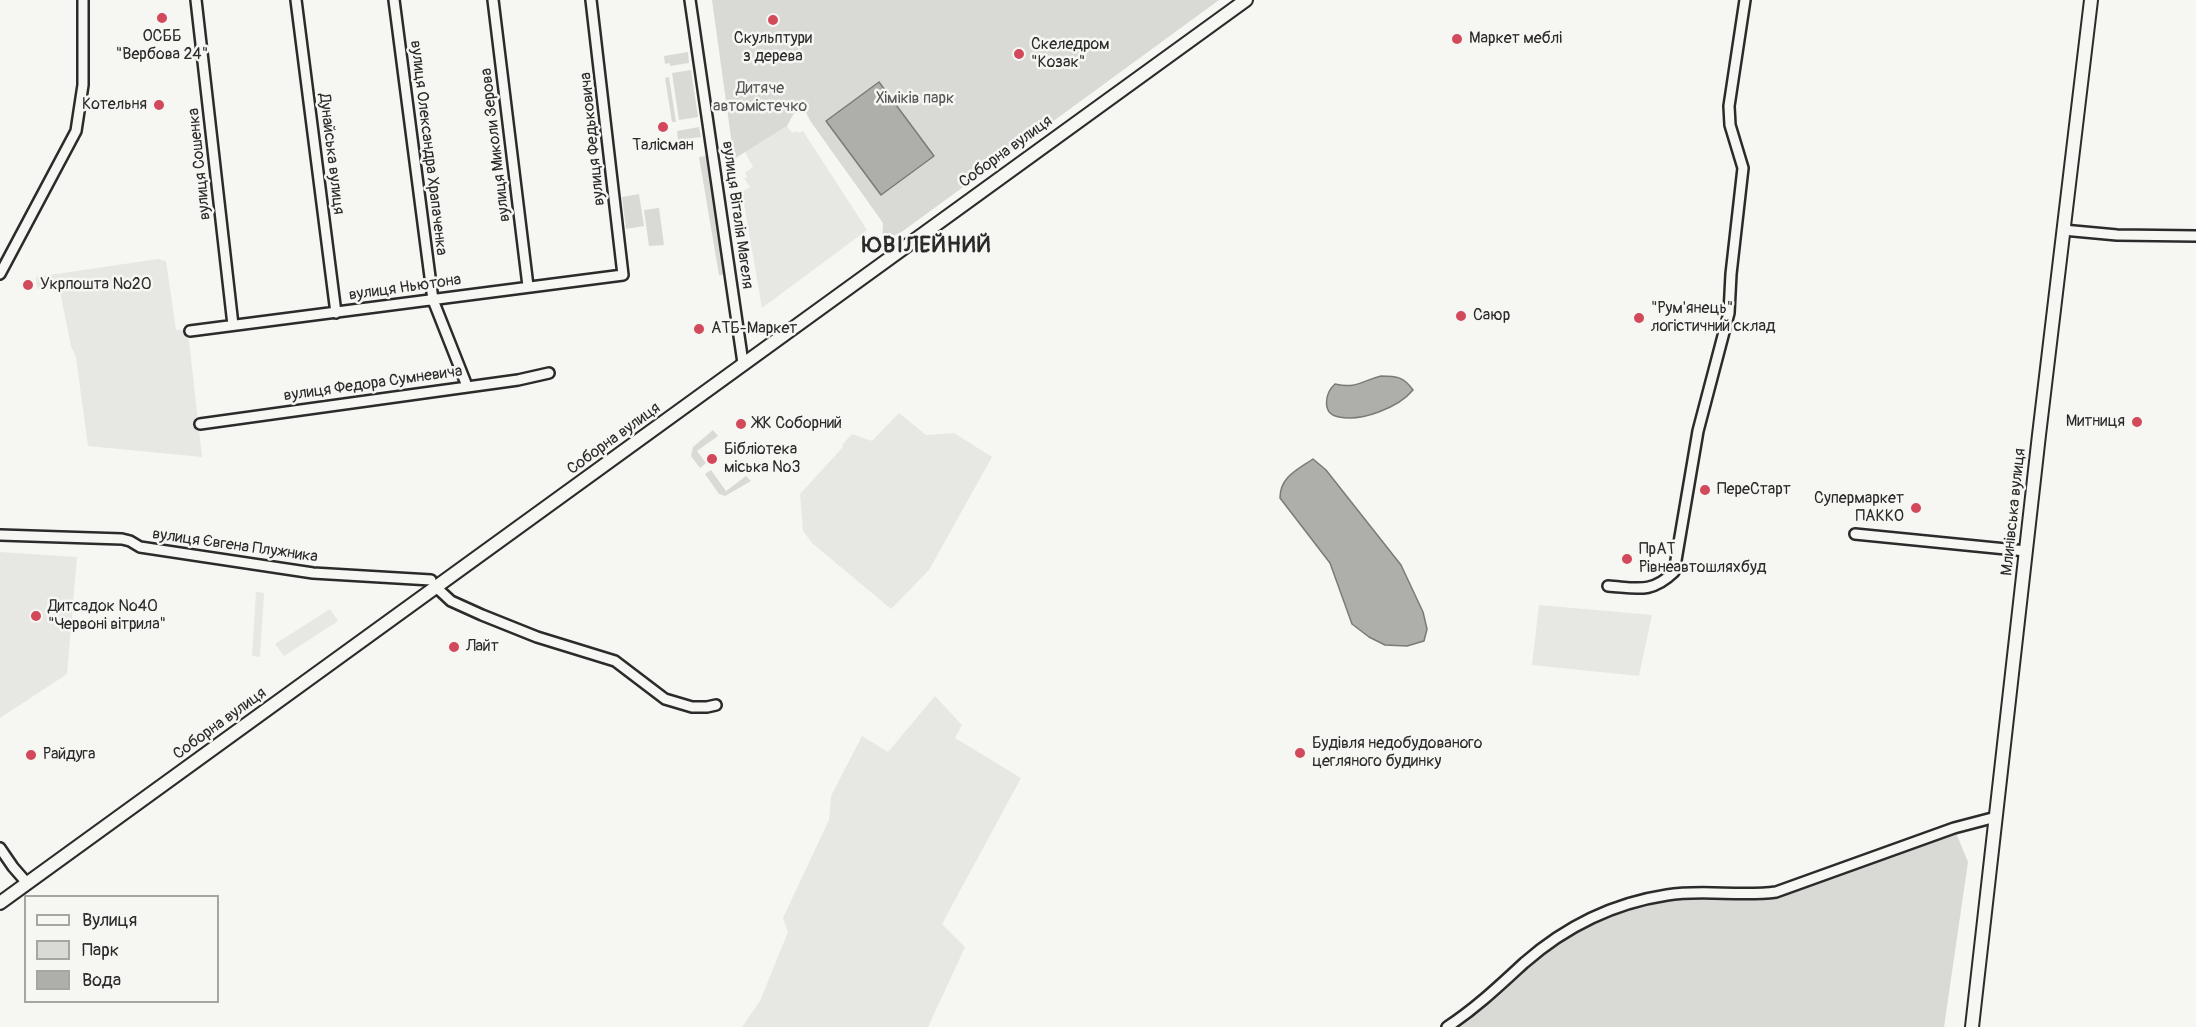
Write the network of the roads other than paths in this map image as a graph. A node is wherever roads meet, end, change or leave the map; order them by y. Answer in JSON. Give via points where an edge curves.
{"nodes":[{"id":1,"x":83,"y":0,"type":"edge"},
{"id":2,"x":196,"y":0,"type":"edge"},
{"id":3,"x":296,"y":0,"type":"edge"},
{"id":4,"x":394,"y":0,"type":"edge"},
{"id":5,"x":493,"y":0,"type":"edge"},
{"id":6,"x":591,"y":0,"type":"edge"},
{"id":7,"x":690,"y":0,"type":"edge"},
{"id":8,"x":1246,"y":0,"type":"edge"},
{"id":9,"x":1745,"y":0,"type":"edge"},
{"id":10,"x":2091,"y":0,"type":"edge"},
{"id":11,"x":2063,"y":230,"type":"junction"},
{"id":12,"x":2196,"y":236,"type":"edge"},
{"id":13,"x":0,"y":274,"type":"edge"},
{"id":14,"x":623,"y":275,"type":"joint"},
{"id":15,"x":528,"y":286,"type":"junction"},
{"id":16,"x":433,"y":300,"type":"junction"},
{"id":17,"x":336,"y":313,"type":"junction"},
{"id":18,"x":233,"y":325,"type":"junction"},
{"id":19,"x":190,"y":331,"type":"dead end"},
{"id":20,"x":743,"y":363,"type":"junction"},
{"id":21,"x":549,"y":373,"type":"dead end"},
{"id":22,"x":467,"y":386,"type":"junction"},
{"id":23,"x":200,"y":424,"type":"dead end"},
{"id":24,"x":1855,"y":534,"type":"dead end"},
{"id":25,"x":0,"y":535,"type":"edge"},
{"id":26,"x":2026,"y":551,"type":"junction"},
{"id":27,"x":434,"y":584,"type":"junction"},
{"id":28,"x":1608,"y":586,"type":"dead end"},
{"id":29,"x":716,"y":705,"type":"dead end"},
{"id":30,"x":1996,"y":817,"type":"junction"},
{"id":31,"x":0,"y":848,"type":"edge"},
{"id":32,"x":27,"y":883,"type":"junction"},
{"id":33,"x":0,"y":903,"type":"edge"},
{"id":34,"x":1447,"y":1027,"type":"edge"},
{"id":35,"x":1972,"y":1027,"type":"edge"}],
"edges":[{"from":1,"to":13,"type":"street","via":[[84,85],[76,131]]},
{"from":2,"to":18,"type":"street","name":"вулиця Сошенка"},
{"from":3,"to":17,"type":"street","name":"Дунайська вулиця"},
{"from":4,"to":16,"type":"street","name":"вулиця Олександра Храпаченка"},
{"from":5,"to":15,"type":"street","name":"вулиця Миколи Зерова"},
{"from":6,"to":14,"type":"street","name":"вулиця Федьковича"},
{"from":7,"to":20,"type":"street","name":"вулиця Віталія Магеля"},
{"from":8,"to":20,"type":"main road","name":"Соборна вулиця"},
{"from":9,"to":28,"type":"street","via":[[1729,106],[1730,125],[1743,168],[1729,313],[1698,431],[1674,572],[1648,589]]},
{"from":10,"to":11,"type":"main road","name":"Млинівська вулиця"},
{"from":11,"to":12,"type":"street"},
{"from":11,"to":26,"type":"main road","name":"Млинівська вулиця"},
{"from":14,"to":15,"type":"street","name":"вулиця Ньютона"},
{"from":15,"to":16,"type":"street","name":"вулиця Ньютона"},
{"from":16,"to":17,"type":"street","name":"вулиця Ньютона"},
{"from":16,"to":22,"type":"street","name":"вулиця Олександра Храпаченка"},
{"from":17,"to":18,"type":"street","name":"вулиця Ньютона"},
{"from":18,"to":19,"type":"street","name":"вулиця Ньютона"},
{"from":20,"to":27,"type":"main road","name":"Соборна вулиця"},
{"from":21,"to":22,"type":"street","name":"вулиця Федора Сумневича"},
{"from":22,"to":23,"type":"street","name":"вулиця Федора Сумневича"},
{"from":24,"to":26,"type":"street"},
{"from":25,"to":27,"type":"street","name":"вулиця Євгена Плужника","via":[[122,539],[140,547],[314,573]]},
{"from":26,"to":30,"type":"main road","name":"Млинівська вулиця"},
{"from":27,"to":29,"type":"street","via":[[451,601],[482,615],[615,661],[665,699],[692,707]]},
{"from":27,"to":32,"type":"main road","name":"Соборна вулиця"},
{"from":30,"to":34,"type":"street","via":[[1954,828],[1776,892],[1669,894],[1608,910],[1573,928],[1526,962]]},
{"from":30,"to":35,"type":"main road","name":"Млинівська вулиця"},
{"from":31,"to":32,"type":"street"},
{"from":32,"to":33,"type":"main road","name":"Соборна вулиця"}]}
